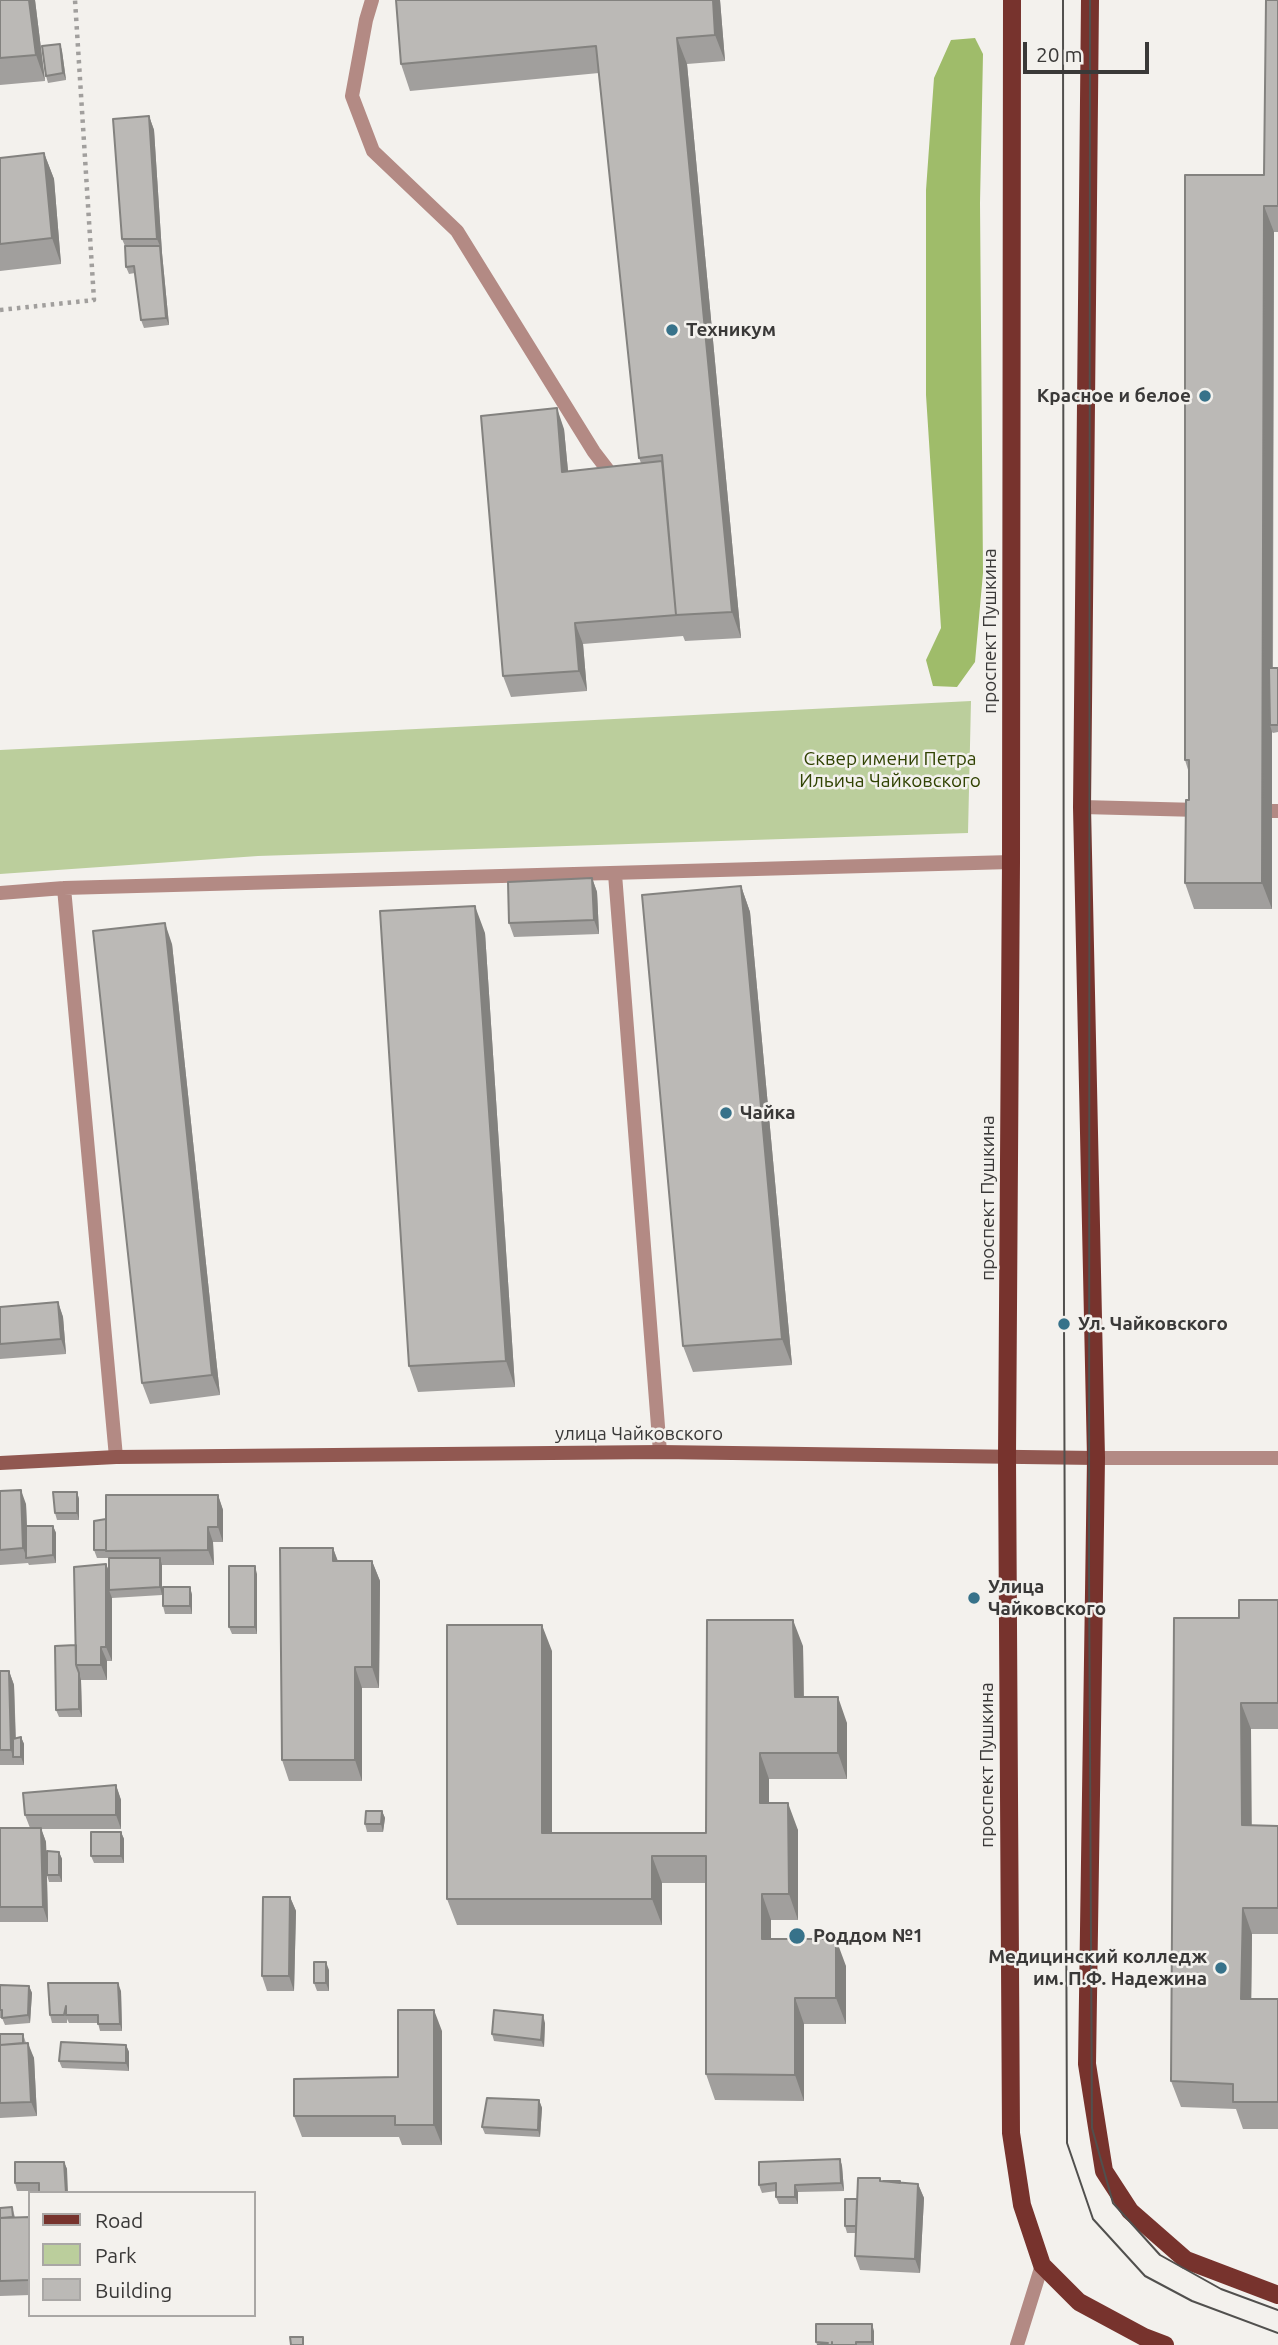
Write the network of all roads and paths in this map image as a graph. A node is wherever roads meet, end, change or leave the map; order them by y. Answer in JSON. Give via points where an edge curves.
{"nodes":[{"id":1,"x":75,"y":0,"type":"edge"},
{"id":2,"x":372,"y":0,"type":"edge"},
{"id":3,"x":1012,"y":0,"type":"edge"},
{"id":4,"x":1090,"y":0,"type":"edge"},
{"id":5,"x":0,"y":310,"type":"edge"},
{"id":6,"x":614,"y":478,"type":"edge"},
{"id":7,"x":1082,"y":807,"type":"junction"},
{"id":8,"x":1199,"y":810,"type":"edge"},
{"id":9,"x":1011,"y":862,"type":"junction"},
{"id":10,"x":615,"y":874,"type":"junction"},
{"id":11,"x":64,"y":888,"type":"junction"},
{"id":12,"x":0,"y":893,"type":"edge"},
{"id":13,"x":660,"y":1452,"type":"junction"},
{"id":14,"x":116,"y":1457,"type":"junction"},
{"id":15,"x":1007,"y":1457,"type":"junction"},
{"id":16,"x":1096,"y":1458,"type":"junction"},
{"id":17,"x":1278,"y":1458,"type":"edge"},
{"id":18,"x":0,"y":1463,"type":"edge"},
{"id":19,"x":1042,"y":2264,"type":"junction"},
{"id":20,"x":1278,"y":2295,"type":"edge"},
{"id":21,"x":1017,"y":2345,"type":"edge"},
{"id":22,"x":1165,"y":2345,"type":"edge"}],
"edges":[{"from":1,"to":5,"type":"path","via":[[94,300]]},
{"from":2,"to":6,"type":"street","via":[[352,96],[373,151],[457,231]]},
{"from":3,"to":9,"type":"main road","name":"проспект Пушкина"},
{"from":4,"to":7,"type":"main road"},
{"from":7,"to":8,"type":"street"},
{"from":7,"to":16,"type":"main road"},
{"from":9,"to":10,"type":"street"},
{"from":9,"to":15,"type":"main road","name":"проспект Пушкина"},
{"from":10,"to":11,"type":"street"},
{"from":10,"to":13,"type":"street"},
{"from":11,"to":12,"type":"street"},
{"from":11,"to":14,"type":"street"},
{"from":13,"to":14,"type":"main road","name":"улица Чайковского"},
{"from":13,"to":15,"type":"main road","name":"улица Чайковского"},
{"from":14,"to":18,"type":"main road","name":"улица Чайковского"},
{"from":15,"to":16,"type":"main road","name":"улица Чайковского"},
{"from":15,"to":19,"type":"main road","name":"проспект Пушкина","via":[[1011,2133],[1021,2205]]},
{"from":16,"to":17,"type":"street","name":"улица Чайковского"},
{"from":16,"to":20,"type":"main road","via":[[1087,2064],[1104,2171],[1130,2211],[1186,2260]]},
{"from":19,"to":21,"type":"street"},
{"from":19,"to":22,"type":"main road","name":"проспект Пушкина","via":[[1079,2302]]}]}
